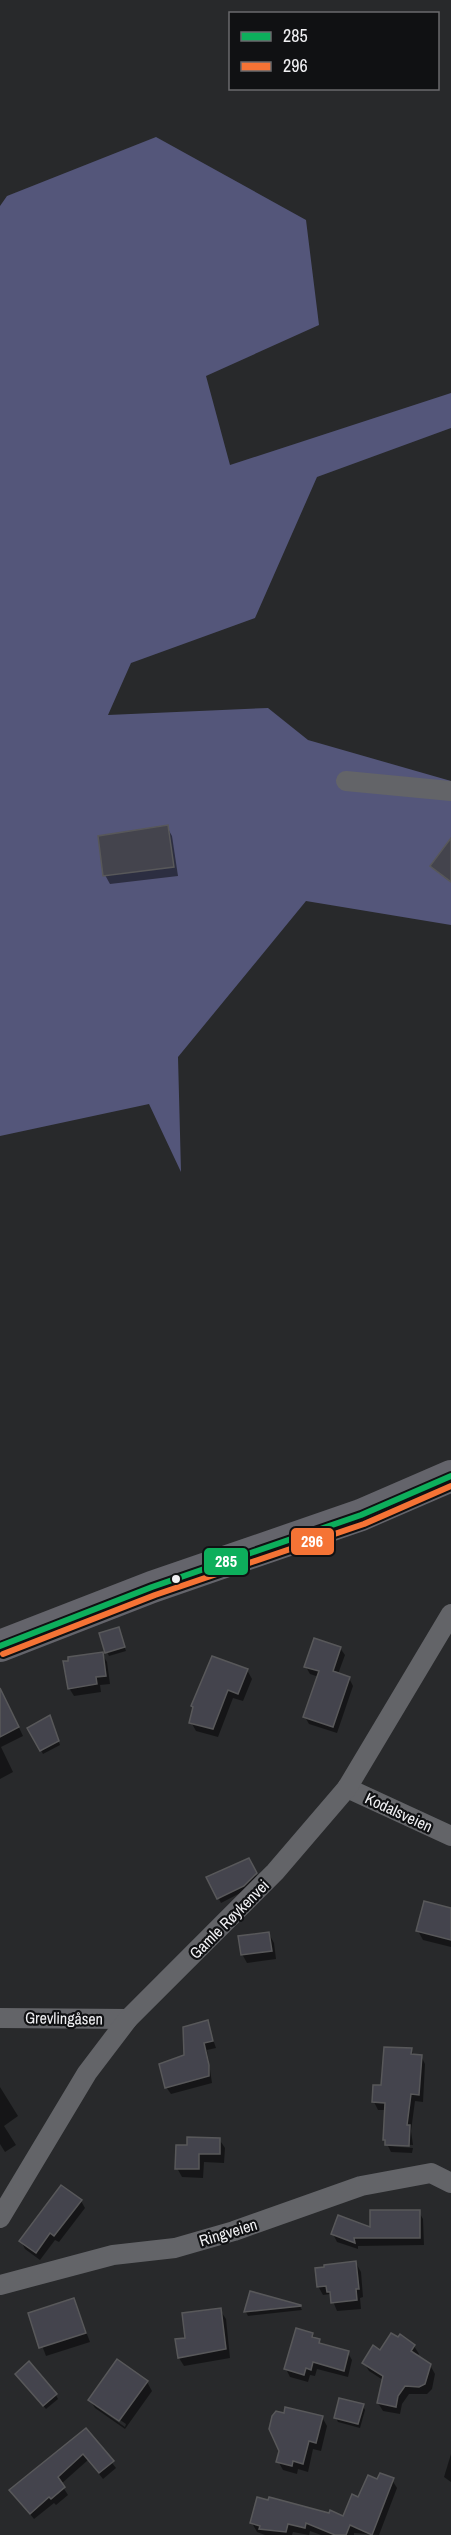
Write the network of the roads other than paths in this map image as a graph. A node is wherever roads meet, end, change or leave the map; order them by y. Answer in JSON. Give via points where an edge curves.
{"nodes":[{"id":1,"x":346,"y":781,"type":"dead end"},
{"id":2,"x":451,"y":791,"type":"edge"},
{"id":3,"x":451,"y":1476,"type":"edge"},
{"id":4,"x":451,"y":1614,"type":"edge"},
{"id":5,"x":0,"y":1646,"type":"edge"},
{"id":6,"x":347,"y":1788,"type":"junction"},
{"id":7,"x":451,"y":1836,"type":"edge"},
{"id":8,"x":0,"y":2018,"type":"edge"},
{"id":9,"x":128,"y":2019,"type":"junction"},
{"id":10,"x":451,"y":2183,"type":"edge"},
{"id":11,"x":0,"y":2218,"type":"edge"},
{"id":12,"x":0,"y":2285,"type":"edge"}],
"edges":[{"from":1,"to":2,"type":"street"},
{"from":3,"to":5,"type":"main road","via":[[361,1515],[137,1592]]},
{"from":4,"to":6,"type":"street","name":"Gamle Røykenvei"},
{"from":6,"to":7,"type":"street","name":"Kodalsveien"},
{"from":6,"to":9,"type":"street","name":"Gamle Røykenvei","via":[[275,1872]]},
{"from":8,"to":9,"type":"street","name":"Grevlingåsen"},
{"from":9,"to":11,"type":"street","name":"Gamle Røykenvei","via":[[87,2073]]},
{"from":10,"to":12,"type":"street","name":"Ringveien","via":[[430,2173],[361,2186],[214,2237],[175,2247],[113,2255]]}]}
